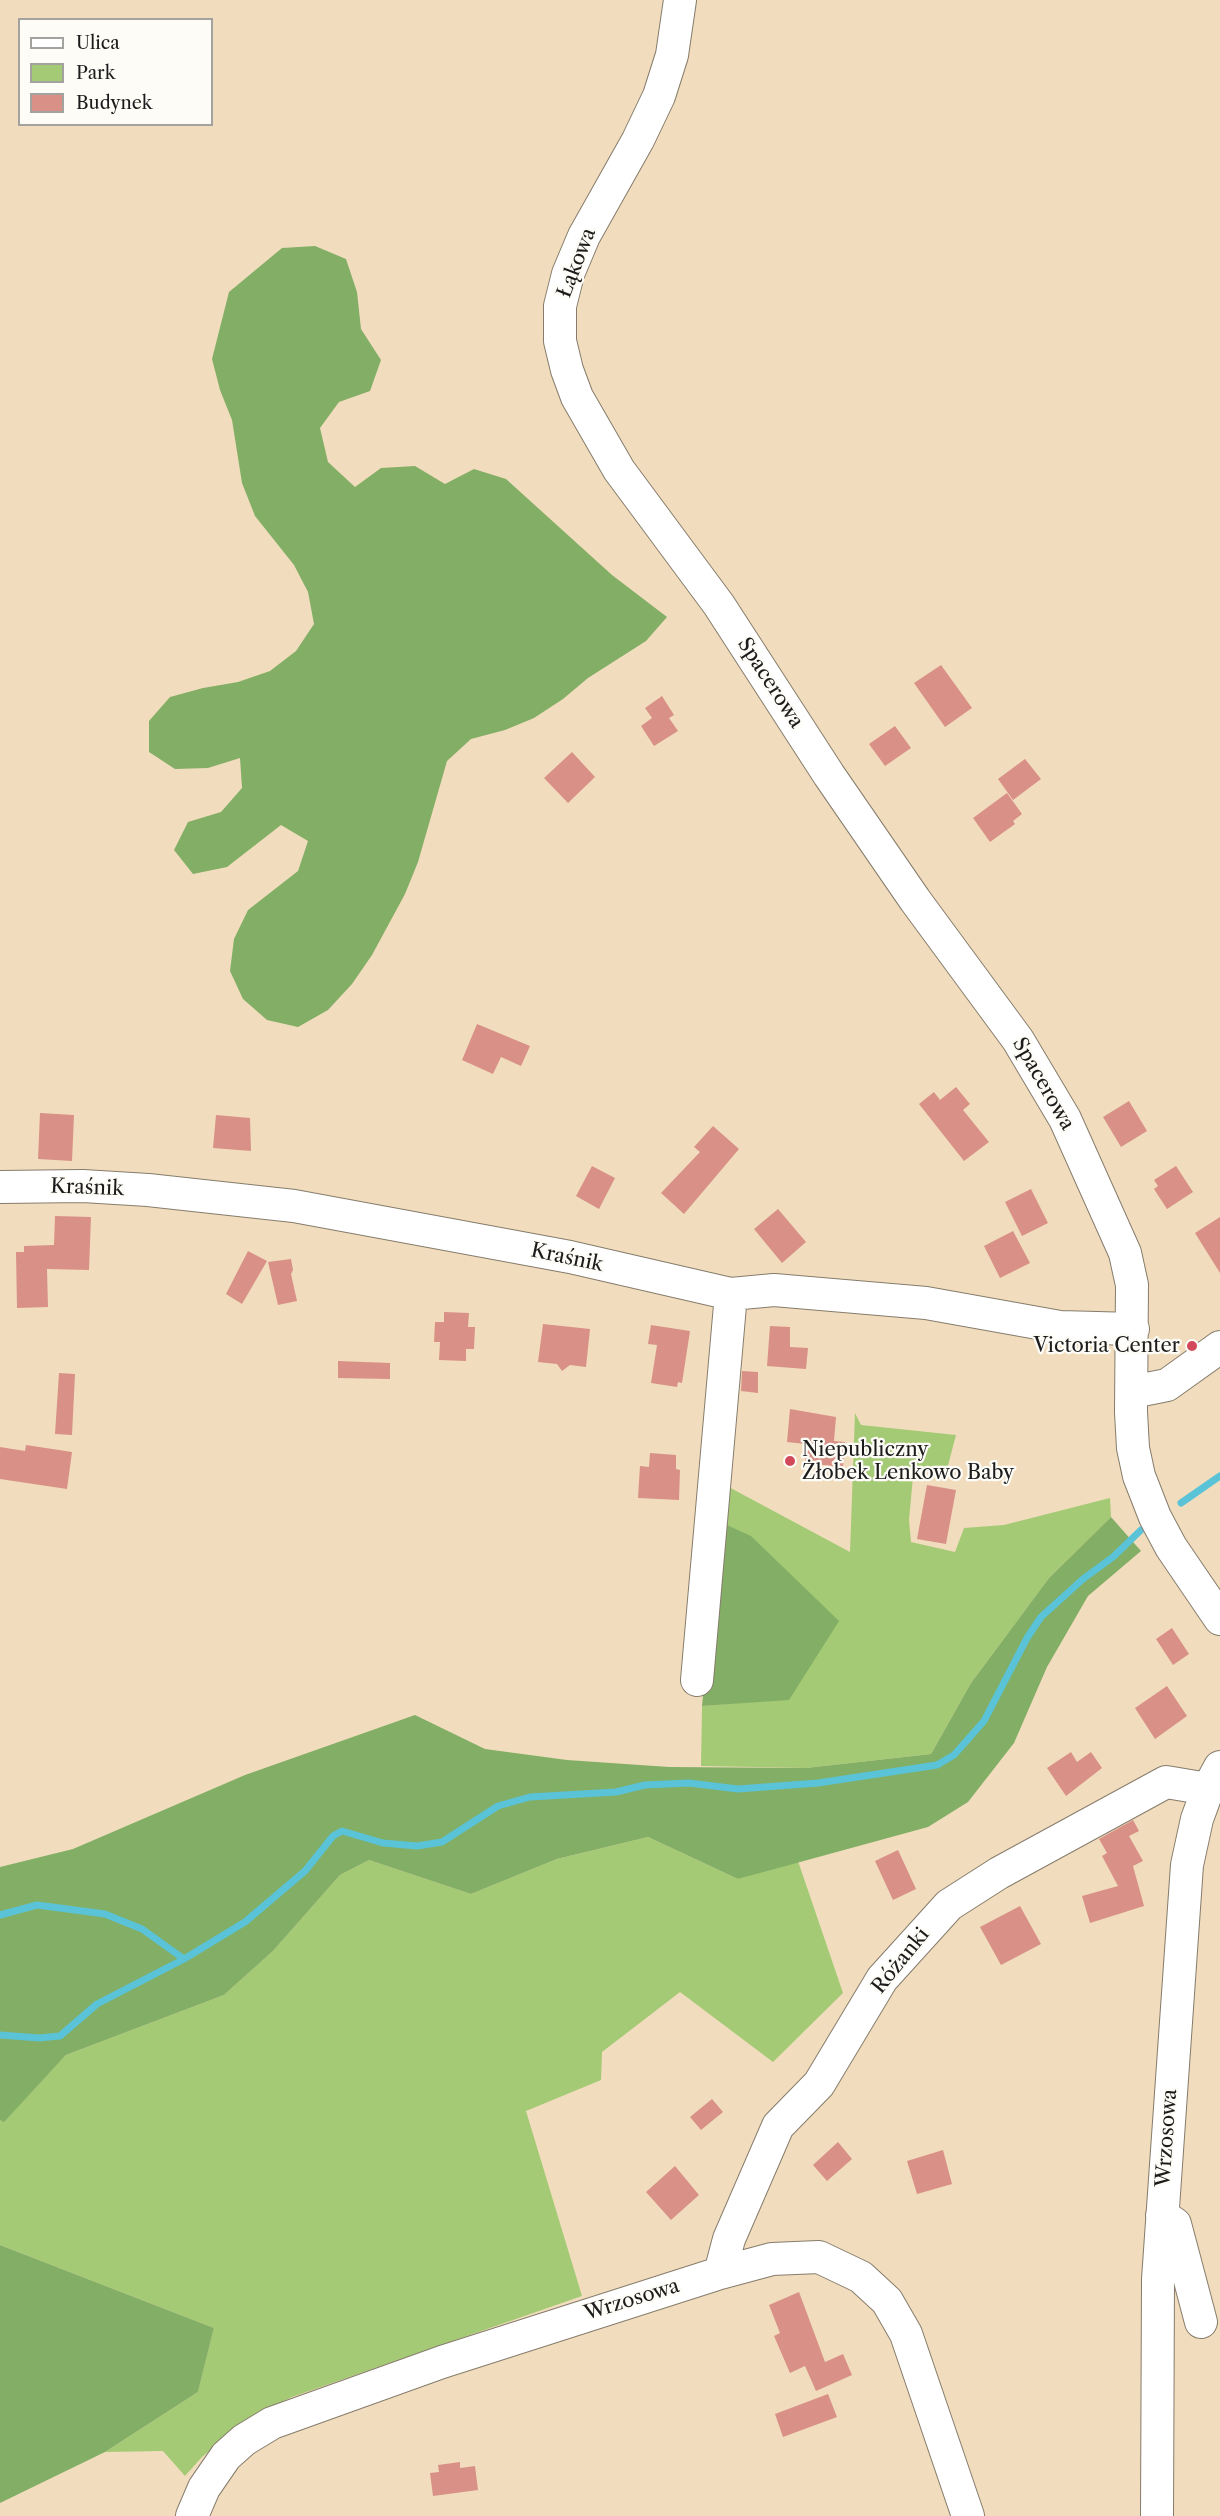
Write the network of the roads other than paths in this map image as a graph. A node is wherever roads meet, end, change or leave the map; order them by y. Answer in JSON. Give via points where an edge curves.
{"nodes":[{"id":1,"x":680,"y":0,"type":"edge"},
{"id":2,"x":719,"y":605,"type":"joint"},
{"id":3,"x":1,"y":1191,"type":"edge"},
{"id":4,"x":731,"y":1294,"type":"junction"},
{"id":5,"x":1133,"y":1329,"type":"junction"},
{"id":6,"x":1220,"y":1347,"type":"edge"},
{"id":7,"x":1132,"y":1392,"type":"junction"},
{"id":8,"x":1220,"y":1619,"type":"edge"},
{"id":9,"x":697,"y":1680,"type":"dead end"},
{"id":10,"x":1214,"y":1778,"type":"edge"},
{"id":11,"x":1162,"y":2215,"type":"junction"},
{"id":12,"x":720,"y":2273,"type":"junction"},
{"id":13,"x":1206,"y":2307,"type":"edge"},
{"id":14,"x":192,"y":2516,"type":"edge"},
{"id":15,"x":968,"y":2516,"type":"edge"},
{"id":16,"x":1157,"y":2516,"type":"edge"}],
"edges":[{"from":1,"to":2,"type":"street","name":"Łąkowa","via":[[672,55],[659,96],[584,236],[568,274],[560,306],[560,341],[577,398],[595,432]]},
{"from":2,"to":5,"type":"street","name":"Spacerowa","via":[[895,871],[1018,1040],[1065,1119],[1125,1252],[1132,1285]]},
{"from":3,"to":4,"type":"street","name":"Kraśnik","via":[[83,1186],[294,1206],[570,1257]]},
{"from":4,"to":5,"type":"street","name":"Kraśnik","via":[[774,1290],[926,1303],[1060,1328]]},
{"from":4,"to":9,"type":"street"},
{"from":5,"to":7,"type":"street","name":"Spacerowa"},
{"from":6,"to":7,"type":"street","via":[[1167,1386]]},
{"from":7,"to":8,"type":"street","name":"Spacerowa","via":[[1133,1448],[1139,1476],[1155,1517],[1194,1584]]},
{"from":10,"to":11,"type":"street","name":"Wrzosowa","via":[[1187,1865]]},
{"from":10,"to":12,"type":"street","name":"Różanki","via":[[1166,1782],[999,1873],[949,1905],[882,1979],[819,2084],[778,2126],[729,2239]]},
{"from":11,"to":13,"type":"street","via":[[1175,2224]]},
{"from":11,"to":16,"type":"street","name":"Wrzosowa"},
{"from":12,"to":14,"type":"street","name":"Wrzosowa","via":[[442,2362],[272,2423],[226,2456],[204,2488]]},
{"from":12,"to":15,"type":"street","name":"Wrzosowa","via":[[772,2259],[819,2257],[845,2267],[876,2288],[906,2334]]}]}
